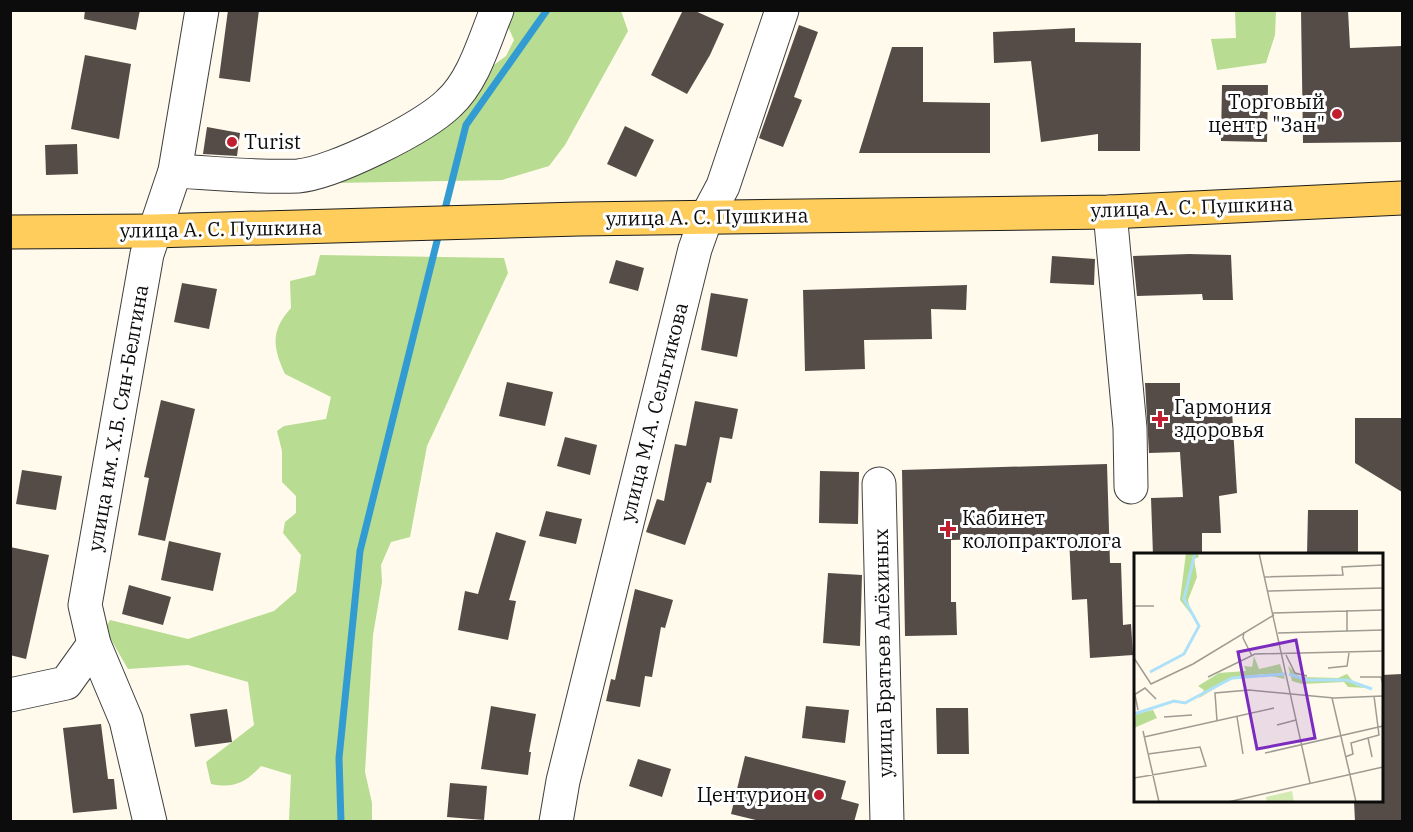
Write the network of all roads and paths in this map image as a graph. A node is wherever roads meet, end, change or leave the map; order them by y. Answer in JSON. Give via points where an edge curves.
{"nodes":[{"id":1,"x":202,"y":10,"type":"edge"},
{"id":2,"x":497,"y":10,"type":"edge"},
{"id":3,"x":782,"y":10,"type":"edge"},
{"id":4,"x":175,"y":171,"type":"junction"},
{"id":5,"x":1402,"y":198,"type":"edge"},
{"id":6,"x":1110,"y":212,"type":"junction"},
{"id":7,"x":706,"y":218,"type":"junction"},
{"id":8,"x":154,"y":231,"type":"junction"},
{"id":9,"x":10,"y":232,"type":"edge"},
{"id":10,"x":879,"y":484,"type":"dead end"},
{"id":11,"x":1131,"y":487,"type":"dead end"},
{"id":12,"x":94,"y":644,"type":"junction"},
{"id":13,"x":10,"y":695,"type":"edge"},
{"id":14,"x":150,"y":822,"type":"edge"},
{"id":15,"x":556,"y":822,"type":"edge"},
{"id":16,"x":887,"y":822,"type":"edge"}],
"edges":[{"from":1,"to":4,"type":"street","name":"улица им. Х.Б. Сян-Белгина"},
{"from":2,"to":4,"type":"street","via":[[469,77],[450,103],[402,135],[321,172],[298,176]]},
{"from":3,"to":7,"type":"street","name":"улица М.А. Сельгикова","via":[[723,186]]},
{"from":4,"to":8,"type":"street","name":"улица им. Х.Б. Сян-Белгина"},
{"from":5,"to":6,"type":"main road","name":"улица А. С. Пушкина"},
{"from":6,"to":7,"type":"main road","name":"улица А. С. Пушкина"},
{"from":6,"to":11,"type":"street","via":[[1130,428]]},
{"from":7,"to":8,"type":"main road","name":"улица А. С. Пушкина"},
{"from":7,"to":15,"type":"street","name":"улица М.А. Сельгикова","via":[[594,653]]},
{"from":8,"to":9,"type":"main road","name":"улица А. С. Пушкина"},
{"from":8,"to":12,"type":"street","name":"улица им. Х.Б. Сян-Белгина","via":[[85,605]]},
{"from":10,"to":16,"type":"street","name":"улица Братьев Алёхиных"},
{"from":12,"to":13,"type":"street","via":[[66,683]]},
{"from":12,"to":14,"type":"street","name":"улица им. Х.Б. Сян-Белгина","via":[[126,720]]}]}
